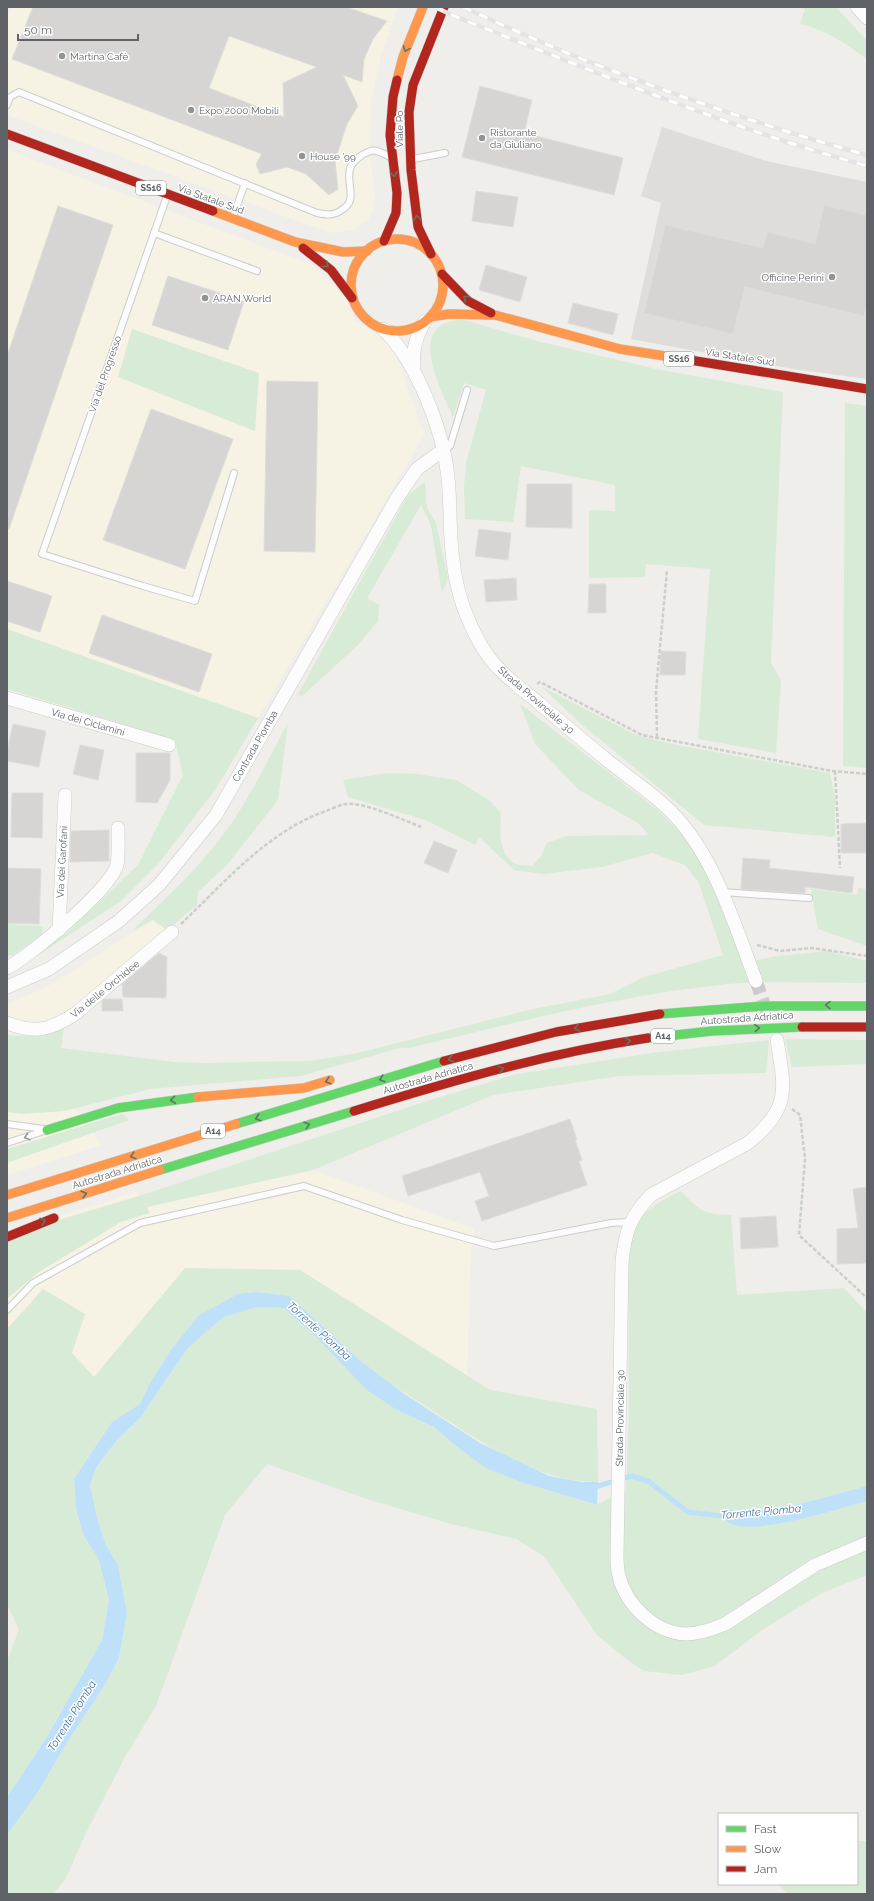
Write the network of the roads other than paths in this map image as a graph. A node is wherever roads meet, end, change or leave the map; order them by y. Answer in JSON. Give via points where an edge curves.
{"nodes":[{"id":1,"x":423,"y":7,"type":"edge"},
{"id":2,"x":444,"y":7,"type":"edge"},
{"id":3,"x":857,"y":7,"type":"edge"},
{"id":4,"x":867,"y":18,"type":"edge"},
{"id":5,"x":7,"y":105,"type":"edge"},
{"id":6,"x":7,"y":134,"type":"edge"},
{"id":7,"x":445,"y":153,"type":"dead end"},
{"id":8,"x":401,"y":158,"type":"junction"},
{"id":9,"x":245,"y":183,"type":"junction"},
{"id":10,"x":167,"y":194,"type":"junction"},
{"id":11,"x":232,"y":218,"type":"junction"},
{"id":12,"x":154,"y":233,"type":"junction"},
{"id":13,"x":384,"y":241,"type":"junction"},
{"id":14,"x":295,"y":242,"type":"junction"},
{"id":15,"x":367,"y":251,"type":"junction"},
{"id":16,"x":432,"y":254,"type":"junction"},
{"id":17,"x":257,"y":271,"type":"dead end"},
{"id":18,"x":442,"y":274,"type":"junction"},
{"id":19,"x":355,"y":304,"type":"junction"},
{"id":20,"x":494,"y":315,"type":"junction"},
{"id":21,"x":428,"y":319,"type":"junction"},
{"id":22,"x":383,"y":328,"type":"junction"},
{"id":23,"x":414,"y":370,"type":"junction"},
{"id":24,"x":867,"y":389,"type":"edge"},
{"id":25,"x":467,"y":390,"type":"dead end"},
{"id":26,"x":443,"y":450,"type":"junction"},
{"id":27,"x":234,"y":473,"type":"dead end"},
{"id":28,"x":7,"y":698,"type":"edge"},
{"id":29,"x":169,"y":745,"type":"dead end"},
{"id":30,"x":65,"y":795,"type":"dead end"},
{"id":31,"x":118,"y":828,"type":"dead end"},
{"id":32,"x":720,"y":892,"type":"junction"},
{"id":33,"x":809,"y":898,"type":"dead end"},
{"id":34,"x":59,"y":930,"type":"junction"},
{"id":35,"x":172,"y":932,"type":"road end"},
{"id":36,"x":7,"y":968,"type":"edge"},
{"id":37,"x":756,"y":981,"type":"tunnel mouth"},
{"id":38,"x":7,"y":987,"type":"edge"},
{"id":39,"x":867,"y":1006,"type":"edge"},
{"id":40,"x":7,"y":1023,"type":"edge"},
{"id":41,"x":867,"y":1027,"type":"edge"},
{"id":42,"x":777,"y":1040,"type":"dead end"},
{"id":43,"x":408,"y":1063,"type":"dead end"},
{"id":44,"x":419,"y":1068,"type":"junction"},
{"id":45,"x":342,"y":1077,"type":"dead end"},
{"id":46,"x":7,"y":1124,"type":"edge"},
{"id":47,"x":47,"y":1130,"type":"junction"},
{"id":48,"x":7,"y":1143,"type":"edge"},
{"id":49,"x":230,"y":1149,"type":"junction"},
{"id":50,"x":215,"y":1163,"type":"dead end"},
{"id":51,"x":7,"y":1195,"type":"edge"},
{"id":52,"x":62,"y":1215,"type":"dead end"},
{"id":53,"x":7,"y":1218,"type":"edge"},
{"id":54,"x":630,"y":1222,"type":"junction"},
{"id":55,"x":7,"y":1237,"type":"edge"},
{"id":56,"x":7,"y":1310,"type":"edge"},
{"id":57,"x":867,"y":1543,"type":"edge"}],
"edges":[{"from":1,"to":8,"type":"main road","name":"Viale Po","one_way":true,"via":[[403,57],[393,97],[390,135]]},
{"from":2,"to":8,"type":"main road","name":"Viale Po","via":[[413,85]]},
{"from":3,"to":4,"type":"street"},
{"from":5,"to":9,"type":"lane","via":[[10,97],[19,92]]},
{"from":6,"to":10,"type":"main road","name":"Via Statale Sud","number":"SS16"},
{"from":7,"to":8,"type":"lane","via":[[422,158]]},
{"from":8,"to":9,"type":"lane","via":[[370,150],[357,159],[349,175],[351,195],[348,206],[335,215],[317,213]]},
{"from":8,"to":13,"type":"main road","name":"Viale Po","one_way":true,"via":[[396,213]]},
{"from":16,"to":8,"type":"main road","name":"Viale Po","one_way":true,"via":[[418,227]]},
{"from":9,"to":11,"type":"lane"},
{"from":10,"to":11,"type":"main road","name":"Via Statale Sud","number":"SS16"},
{"from":10,"to":12,"type":"lane","name":"Via del Progresso"},
{"from":11,"to":14,"type":"main road","name":"Via Statale Sud","number":"SS16"},
{"from":12,"to":17,"type":"lane"},
{"from":12,"to":27,"type":"lane","name":"Via del Progresso","via":[[42,554],[195,601]]},
{"from":13,"to":15,"type":"main road","number":"SS16"},
{"from":13,"to":16,"type":"main road","number":"SS16","via":[[410,241]]},
{"from":14,"to":15,"type":"main road","number":"SS16","via":[[343,252]]},
{"from":14,"to":19,"type":"main road","number":"SS16","one_way":true,"via":[[329,266],[339,277]]},
{"from":15,"to":19,"type":"main road","number":"SS16","via":[[354,270],[352,293]]},
{"from":16,"to":18,"type":"main road","number":"SS16"},
{"from":20,"to":18,"type":"main road","number":"SS16","one_way":true,"via":[[468,301]]},
{"from":18,"to":21,"type":"main road","number":"SS16","via":[[442,297]]},
{"from":19,"to":22,"type":"main road","number":"SS16","via":[[371,323]]},
{"from":20,"to":21,"type":"main road","number":"SS16","via":[[450,314]]},
{"from":20,"to":24,"type":"main road","name":"Via Statale Sud","number":"SS16","via":[[620,349]]},
{"from":21,"to":22,"type":"main road","number":"SS16","via":[[405,330]]},
{"from":21,"to":23,"type":"street","name":"Strada Provinciale 30","via":[[413,348]]},
{"from":22,"to":23,"type":"street","name":"Strada Provinciale 30"},
{"from":23,"to":26,"type":"street","name":"Strada Provinciale 30","via":[[440,434]]},
{"from":25,"to":26,"type":"lane","via":[[450,446]]},
{"from":26,"to":32,"type":"street","name":"Strada Provinciale 30","via":[[448,477],[452,560],[466,614],[482,647],[501,672],[665,806],[690,834]]},
{"from":26,"to":38,"type":"street","name":"Contrada Piomba","via":[[417,469],[397,498],[216,815],[159,885],[119,921],[49,969]]},
{"from":28,"to":29,"type":"street","name":"Via dei Ciclamini"},
{"from":30,"to":34,"type":"street","name":"Via dei Garofani"},
{"from":31,"to":34,"type":"street","via":[[117,866],[104,886]]},
{"from":32,"to":33,"type":"lane"},
{"from":32,"to":37,"type":"street","name":"Strada Provinciale 30"},
{"from":34,"to":36,"type":"street"},
{"from":35,"to":40,"type":"street","name":"Via delle Orchidee","via":[[62,1022],[48,1029],[34,1030],[22,1029]]},
{"from":39,"to":44,"type":"main road","name":"Autostrada Adriatica","number":"A14","one_way":true,"via":[[746,1006],[638,1018],[557,1032]]},
{"from":49,"to":41,"type":"main road","name":"Autostrada Adriatica","number":"A14","one_way":true,"via":[[463,1078],[599,1046],[661,1036],[739,1029],[804,1025]]},
{"from":42,"to":54,"type":"street","name":"Strada Provinciale 30","via":[[783,1076],[781,1102],[762,1132],[748,1143],[651,1195]]},
{"from":43,"to":44,"type":"main road"},
{"from":44,"to":51,"type":"main road","name":"Autostrada Adriatica","number":"A14","one_way":true},
{"from":45,"to":47,"type":"main road","one_way":true,"via":[[304,1088],[180,1099],[118,1108]]},
{"from":46,"to":47,"type":"lane"},
{"from":47,"to":48,"type":"lane","one_way":true},
{"from":49,"to":50,"type":"main road"},
{"from":53,"to":49,"type":"main road","name":"Autostrada Adriatica","number":"A14","one_way":true},
{"from":55,"to":52,"type":"main road","one_way":true},
{"from":54,"to":56,"type":"lane","via":[[611,1223],[494,1246],[402,1220],[304,1186],[140,1222],[32,1283]]},
{"from":54,"to":57,"type":"street","name":"Strada Provinciale 30","via":[[622,1262],[617,1554],[619,1576],[628,1598],[642,1614],[662,1628],[686,1634],[708,1631],[725,1624],[815,1565]]}]}
